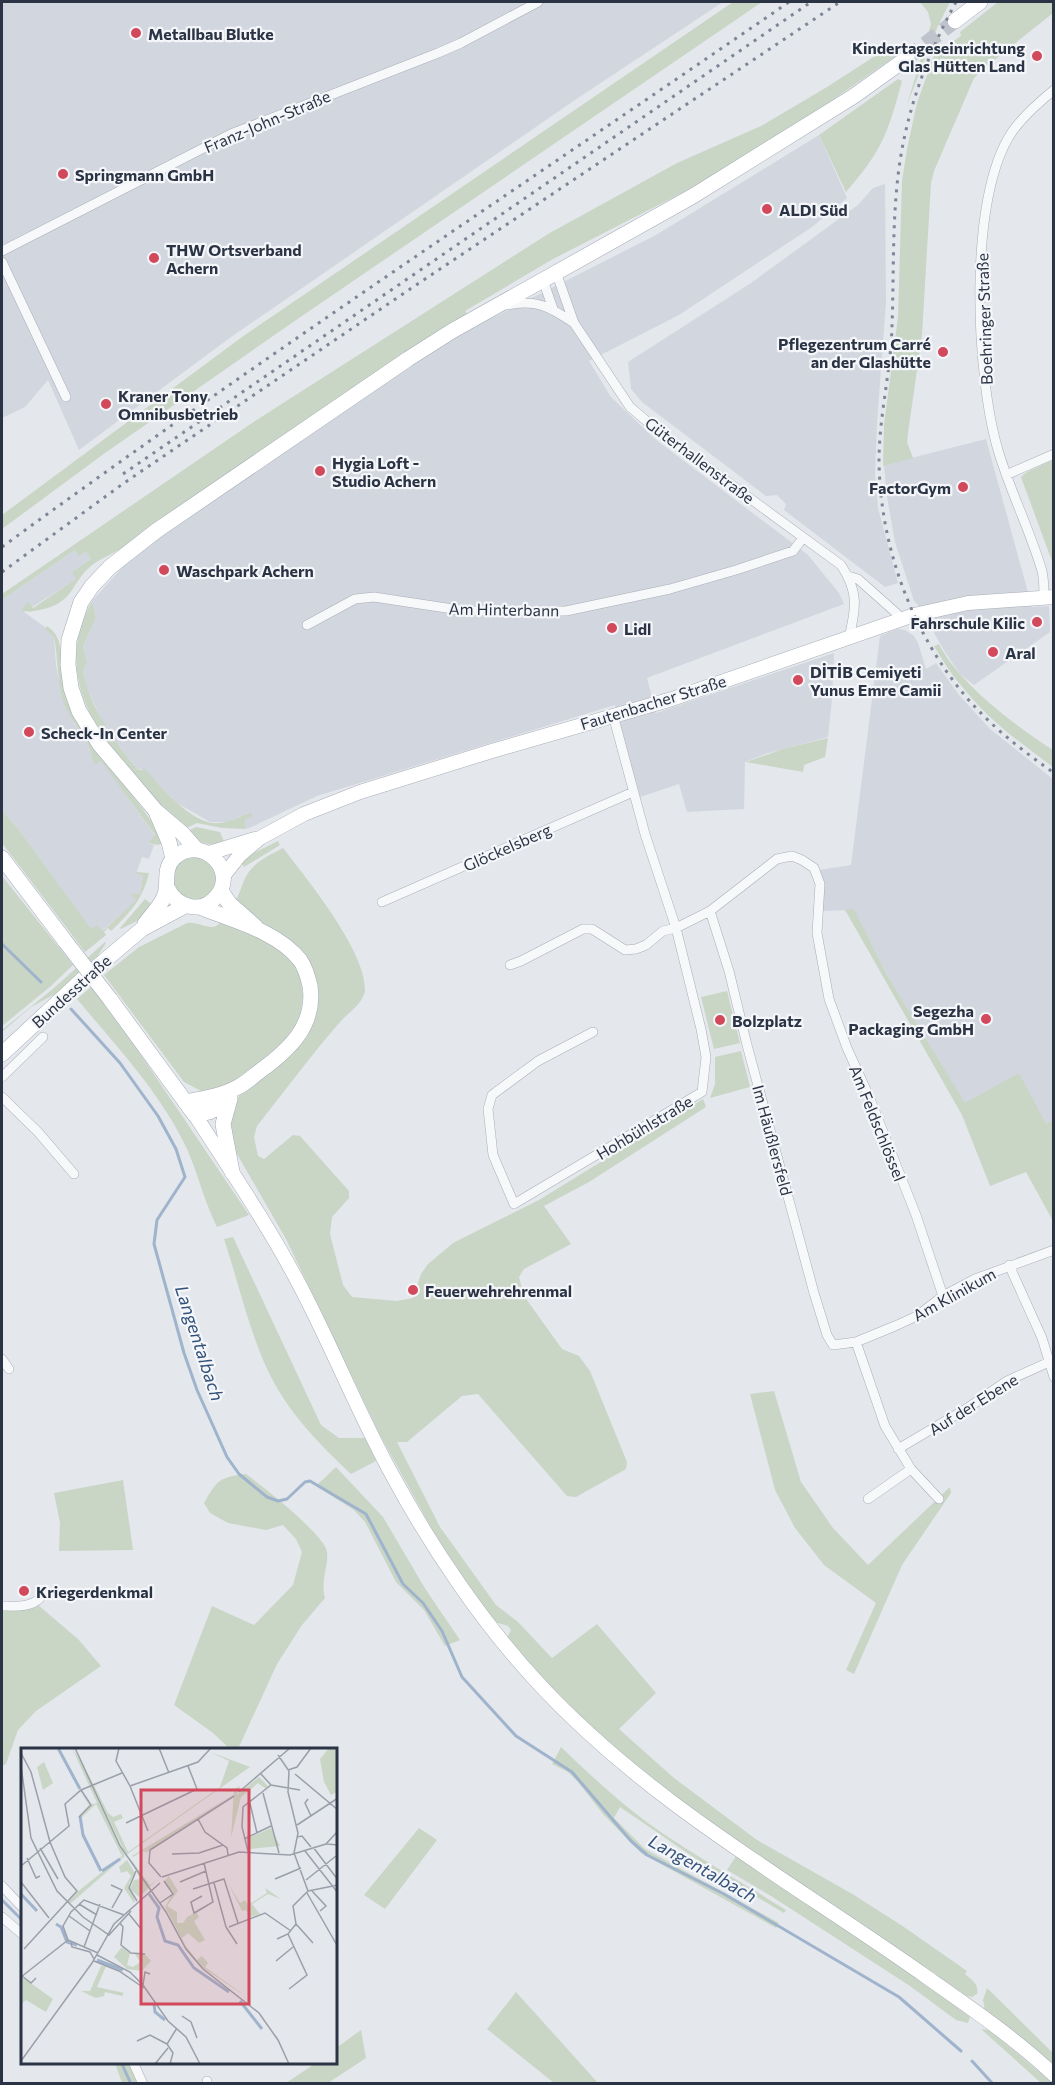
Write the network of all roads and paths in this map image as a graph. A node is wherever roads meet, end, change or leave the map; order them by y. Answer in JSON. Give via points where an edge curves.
{"nodes":[{"id":1,"x":538,"y":2,"type":"edge"},
{"id":2,"x":980,"y":2,"type":"edge"},
{"id":3,"x":955,"y":21,"type":"tunnel mouth"},
{"id":4,"x":908,"y":58,"type":"tunnel mouth"},
{"id":5,"x":1053,"y":90,"type":"edge"},
{"id":6,"x":2,"y":252,"type":"edge"},
{"id":7,"x":2,"y":262,"type":"edge"},
{"id":8,"x":550,"y":276,"type":"junction"},
{"id":9,"x":492,"y":308,"type":"junction"},
{"id":10,"x":553,"y":309,"type":"junction"},
{"id":11,"x":574,"y":323,"type":"junction"},
{"id":12,"x":66,"y":398,"type":"dead end"},
{"id":13,"x":1053,"y":454,"type":"edge"},
{"id":14,"x":1006,"y":475,"type":"junction"},
{"id":15,"x":803,"y":538,"type":"junction"},
{"id":16,"x":848,"y":576,"type":"junction"},
{"id":17,"x":1049,"y":598,"type":"edge"},
{"id":18,"x":903,"y":619,"type":"junction"},
{"id":19,"x":307,"y":625,"type":"dead end"},
{"id":20,"x":849,"y":638,"type":"junction"},
{"id":21,"x":613,"y":715,"type":"junction"},
{"id":22,"x":633,"y":792,"type":"junction"},
{"id":23,"x":156,"y":812,"type":"junction"},
{"id":24,"x":260,"y":838,"type":"junction"},
{"id":25,"x":203,"y":851,"type":"junction"},
{"id":26,"x":2,"y":858,"type":"edge"},
{"id":27,"x":173,"y":859,"type":"junction"},
{"id":28,"x":224,"y":875,"type":"junction"},
{"id":29,"x":167,"y":887,"type":"junction"},
{"id":30,"x":221,"y":891,"type":"junction"},
{"id":31,"x":382,"y":902,"type":"dead end"},
{"id":32,"x":193,"y":906,"type":"junction"},
{"id":33,"x":710,"y":911,"type":"junction"},
{"id":34,"x":676,"y":928,"type":"junction"},
{"id":35,"x":142,"y":929,"type":"junction"},
{"id":36,"x":258,"y":929,"type":"junction"},
{"id":37,"x":510,"y":965,"type":"dead end"},
{"id":38,"x":593,"y":1032,"type":"dead end"},
{"id":39,"x":43,"y":1038,"type":"dead end"},
{"id":40,"x":17,"y":1041,"type":"junction"},
{"id":41,"x":2,"y":1044,"type":"edge"},
{"id":42,"x":2,"y":1054,"type":"edge"},
{"id":43,"x":2,"y":1077,"type":"edge"},
{"id":44,"x":238,"y":1087,"type":"junction"},
{"id":45,"x":2,"y":1097,"type":"edge"},
{"id":46,"x":185,"y":1102,"type":"junction"},
{"id":47,"x":227,"y":1103,"type":"junction"},
{"id":48,"x":195,"y":1115,"type":"junction"},
{"id":49,"x":232,"y":1172,"type":"junction"},
{"id":50,"x":74,"y":1174,"type":"dead end"},
{"id":51,"x":1053,"y":1250,"type":"edge"},
{"id":52,"x":1009,"y":1265,"type":"junction"},
{"id":53,"x":943,"y":1296,"type":"junction"},
{"id":54,"x":856,"y":1342,"type":"junction"},
{"id":55,"x":2,"y":1359,"type":"edge"},
{"id":56,"x":1049,"y":1362,"type":"junction"},
{"id":57,"x":9,"y":1369,"type":"dead end"},
{"id":58,"x":1053,"y":1377,"type":"edge"},
{"id":59,"x":898,"y":1449,"type":"junction"},
{"id":60,"x":911,"y":1469,"type":"junction"},
{"id":61,"x":868,"y":1499,"type":"dead end"},
{"id":62,"x":939,"y":1499,"type":"dead end"},
{"id":63,"x":40,"y":1598,"type":"dead end"},
{"id":64,"x":2,"y":1606,"type":"edge"},
{"id":65,"x":2,"y":1886,"type":"edge"},
{"id":66,"x":20,"y":1904,"type":"edge"},
{"id":67,"x":2,"y":1917,"type":"edge"},
{"id":68,"x":21,"y":1933,"type":"edge"},
{"id":69,"x":134,"y":2064,"type":"edge"},
{"id":70,"x":1053,"y":2075,"type":"edge"},
{"id":71,"x":142,"y":2084,"type":"edge"}],
"edges":[{"from":1,"to":6,"type":"street","name":"Franz-John-Straße","via":[[438,53],[231,134]]},
{"from":2,"to":3,"type":"main road"},
{"from":4,"to":8,"type":"main road","via":[[693,196]]},
{"from":5,"to":14,"type":"street","name":"Boehringer Straße","via":[[1011,134],[995,168],[987,203],[980,268],[982,364],[989,412]]},
{"from":7,"to":12,"type":"street"},
{"from":8,"to":9,"type":"main road"},
{"from":8,"to":10,"type":"street"},
{"from":8,"to":11,"type":"street","name":"Güterhallenstraße"},
{"from":9,"to":10,"type":"street","name":"Güterhallenstraße","via":[[533,302]]},
{"from":9,"to":23,"type":"main road","via":[[408,359],[156,531],[110,567],[81,602],[69,640],[68,665],[79,711],[100,744]]},
{"from":10,"to":11,"type":"street","name":"Güterhallenstraße"},
{"from":11,"to":15,"type":"street","name":"Güterhallenstraße","via":[[630,406]]},
{"from":13,"to":14,"type":"street"},
{"from":14,"to":17,"type":"street","name":"Boehringer Straße"},
{"from":15,"to":16,"type":"street","name":"Güterhallenstraße","via":[[841,565]]},
{"from":15,"to":19,"type":"street","name":"Am Hinterbann","via":[[793,551],[736,570],[566,611],[466,611],[374,597],[355,599]]},
{"from":16,"to":18,"type":"street","name":"Güterhallenstraße","via":[[858,579]]},
{"from":16,"to":20,"type":"street","via":[[856,603]]},
{"from":17,"to":18,"type":"main road","name":"Fautenbacher Straße","via":[[962,604]]},
{"from":18,"to":20,"type":"main road","name":"Fautenbacher Straße"},
{"from":20,"to":21,"type":"main road","name":"Fautenbacher Straße","via":[[672,699]]},
{"from":21,"to":22,"type":"street","name":"Hohbühlstraße"},
{"from":21,"to":24,"type":"main road","name":"Fautenbacher Straße","via":[[360,792],[304,814]]},
{"from":22,"to":31,"type":"street","name":"Glöckelsberg"},
{"from":22,"to":34,"type":"street","name":"Hohbühlstraße"},
{"from":23,"to":25,"type":"main road"},
{"from":23,"to":27,"type":"main road"},
{"from":24,"to":25,"type":"main road","name":"Fautenbacher Straße"},
{"from":24,"to":28,"type":"main road","name":"Fautenbacher Straße"},
{"from":25,"to":27,"type":"main road","via":[[180,854]]},
{"from":25,"to":28,"type":"main road","via":[[216,859]]},
{"from":26,"to":46,"type":"main road","bridge":true},
{"from":27,"to":29,"type":"main road","via":[[166,872]]},
{"from":28,"to":30,"type":"main road"},
{"from":29,"to":32,"type":"main road","via":[[174,898]]},
{"from":29,"to":35,"type":"main road"},
{"from":30,"to":32,"type":"main road","via":[[209,904]]},
{"from":30,"to":36,"type":"main road"},
{"from":32,"to":35,"type":"main road"},
{"from":32,"to":36,"type":"main road"},
{"from":33,"to":34,"type":"street","name":"Am Feldschlössel"},
{"from":33,"to":53,"type":"street","name":"Am Feldschlössel","via":[[777,859],[792,856],[814,868],[820,884],[817,933],[829,999],[916,1215]]},
{"from":33,"to":54,"type":"street","name":"Im Häußlersfeld","via":[[827,1335],[833,1345]]},
{"from":34,"to":37,"type":"street","name":"Am Feldschlössel","via":[[663,931],[646,945],[625,950],[591,929],[583,929]]},
{"from":34,"to":38,"type":"street","name":"Hohbühlstraße","via":[[706,1057],[702,1092],[514,1204],[493,1155],[488,1109],[492,1095],[538,1061]]},
{"from":35,"to":40,"type":"main road","name":"Bundesstraße"},
{"from":36,"to":44,"type":"main road","via":[[302,962],[309,979],[310,1011],[295,1041]]},
{"from":39,"to":43,"type":"street"},
{"from":40,"to":41,"type":"main road"},
{"from":40,"to":42,"type":"main road","name":"Bundesstraße"},
{"from":44,"to":46,"type":"main road"},
{"from":44,"to":47,"type":"main road"},
{"from":45,"to":50,"type":"street"},
{"from":46,"to":48,"type":"main road"},
{"from":47,"to":48,"type":"main road"},
{"from":47,"to":49,"type":"main road","via":[[224,1124]]},
{"from":48,"to":49,"type":"main road"},
{"from":49,"to":70,"type":"main road","via":[[298,1281],[393,1478],[424,1532],[538,1683],[609,1752],[688,1815],[949,1992]]},
{"from":51,"to":52,"type":"street","name":"Am Klinikum"},
{"from":52,"to":53,"type":"street","name":"Am Klinikum"},
{"from":52,"to":56,"type":"street"},
{"from":53,"to":54,"type":"street","name":"Am Klinikum","via":[[917,1316]]},
{"from":54,"to":59,"type":"street","via":[[885,1426]]},
{"from":55,"to":57,"type":"street"},
{"from":56,"to":58,"type":"street"},
{"from":56,"to":59,"type":"street","name":"Auf der Ebene","via":[[1007,1381]]},
{"from":59,"to":60,"type":"street"},
{"from":60,"to":61,"type":"street"},
{"from":60,"to":62,"type":"street"},
{"from":63,"to":64,"type":"street","via":[[27,1605]]},
{"from":65,"to":66,"type":"street"},
{"from":67,"to":68,"type":"street"},
{"from":69,"to":71,"type":"street"}]}
